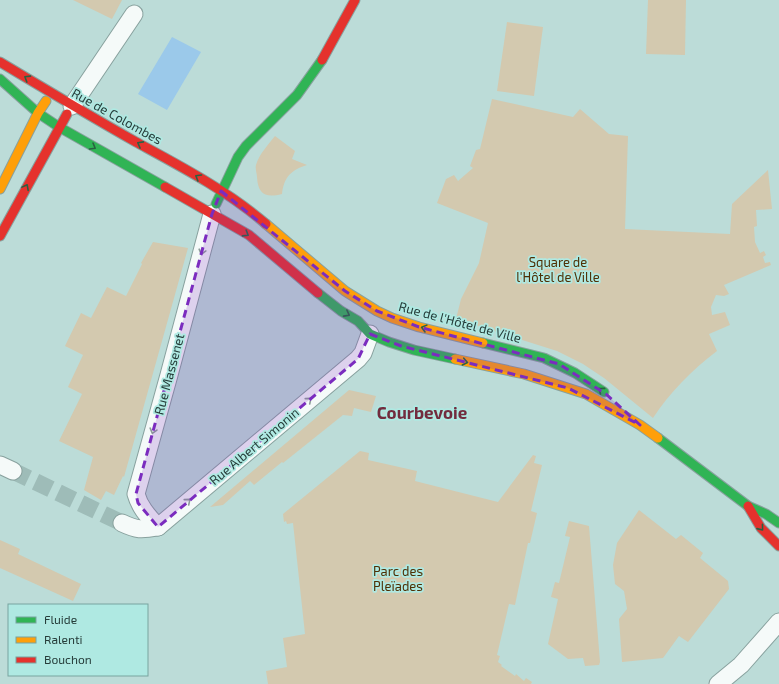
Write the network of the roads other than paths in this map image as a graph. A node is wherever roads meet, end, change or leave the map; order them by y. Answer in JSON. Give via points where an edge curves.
{"nodes":[{"id":1,"x":355,"y":0,"type":"edge"},
{"id":2,"x":134,"y":14,"type":"dead end"},
{"id":3,"x":0,"y":62,"type":"edge"},
{"id":4,"x":0,"y":79,"type":"edge"},
{"id":5,"x":51,"y":93,"type":"junction"},
{"id":6,"x":72,"y":106,"type":"junction"},
{"id":7,"x":38,"y":113,"type":"junction"},
{"id":8,"x":59,"y":127,"type":"junction"},
{"id":9,"x":0,"y":189,"type":"edge"},
{"id":10,"x":221,"y":192,"type":"junction"},
{"id":11,"x":212,"y":214,"type":"junction"},
{"id":12,"x":0,"y":236,"type":"edge"},
{"id":13,"x":377,"y":311,"type":"junction"},
{"id":14,"x":370,"y":334,"type":"junction"},
{"id":15,"x":640,"y":425,"type":"junction"},
{"id":16,"x":748,"y":506,"type":"junction"},
{"id":17,"x":122,"y":523,"type":"tunnel mouth"},
{"id":18,"x":779,"y":523,"type":"edge"},
{"id":19,"x":158,"y":527,"type":"junction"},
{"id":20,"x":779,"y":546,"type":"edge"},
{"id":21,"x":779,"y":622,"type":"edge"},
{"id":22,"x":718,"y":684,"type":"edge"}],
"edges":[{"from":1,"to":10,"type":"main road","via":[[322,61],[297,95],[246,146]]},
{"from":2,"to":6,"type":"street"},
{"from":5,"to":3,"type":"main road","name":"Rue de Colombes","one_way":true},
{"from":4,"to":7,"type":"main road"},
{"from":5,"to":6,"type":"main road","name":"Rue de Colombes"},
{"from":5,"to":7,"type":"main road"},
{"from":6,"to":8,"type":"main road"},
{"from":10,"to":6,"type":"main road","name":"Rue de Colombes","one_way":true},
{"from":7,"to":8,"type":"main road"},
{"from":7,"to":9,"type":"main road"},
{"from":8,"to":11,"type":"main road","one_way":true},
{"from":12,"to":8,"type":"main road","one_way":true},
{"from":10,"to":11,"type":"main road"},
{"from":10,"to":13,"type":"main road","name":"Rue de l'Hôtel de Ville","via":[[265,224],[357,300]]},
{"from":11,"to":14,"type":"main road","name":"Rue de l'Hôtel de Ville","one_way":true,"via":[[249,235]]},
{"from":11,"to":19,"type":"street","name":"Rue Massenet","one_way":true,"via":[[136,494],[138,503]]},
{"from":13,"to":14,"type":"main road"},
{"from":15,"to":13,"type":"main road","name":"Rue de l'Hôtel de Ville","one_way":true,"via":[[606,394],[560,364],[530,354],[419,327]]},
{"from":14,"to":15,"type":"main road","name":"Rue de l'Hôtel de Ville","one_way":true,"via":[[414,350],[524,374],[586,394]]},
{"from":19,"to":14,"type":"street","name":"Rue Albert Simonin","one_way":true,"via":[[358,359]]},
{"from":15,"to":16,"type":"main road","name":"Rue de l'Hôtel de Ville"},
{"from":16,"to":18,"type":"main road","name":"Rue de l'Hôtel de Ville"},
{"from":16,"to":20,"type":"main road","name":"Rue de l'Hôtel de Ville","one_way":true,"via":[[762,530]]},
{"from":17,"to":19,"type":"street","via":[[142,530]]},
{"from":21,"to":22,"type":"street","via":[[741,665]]}]}
